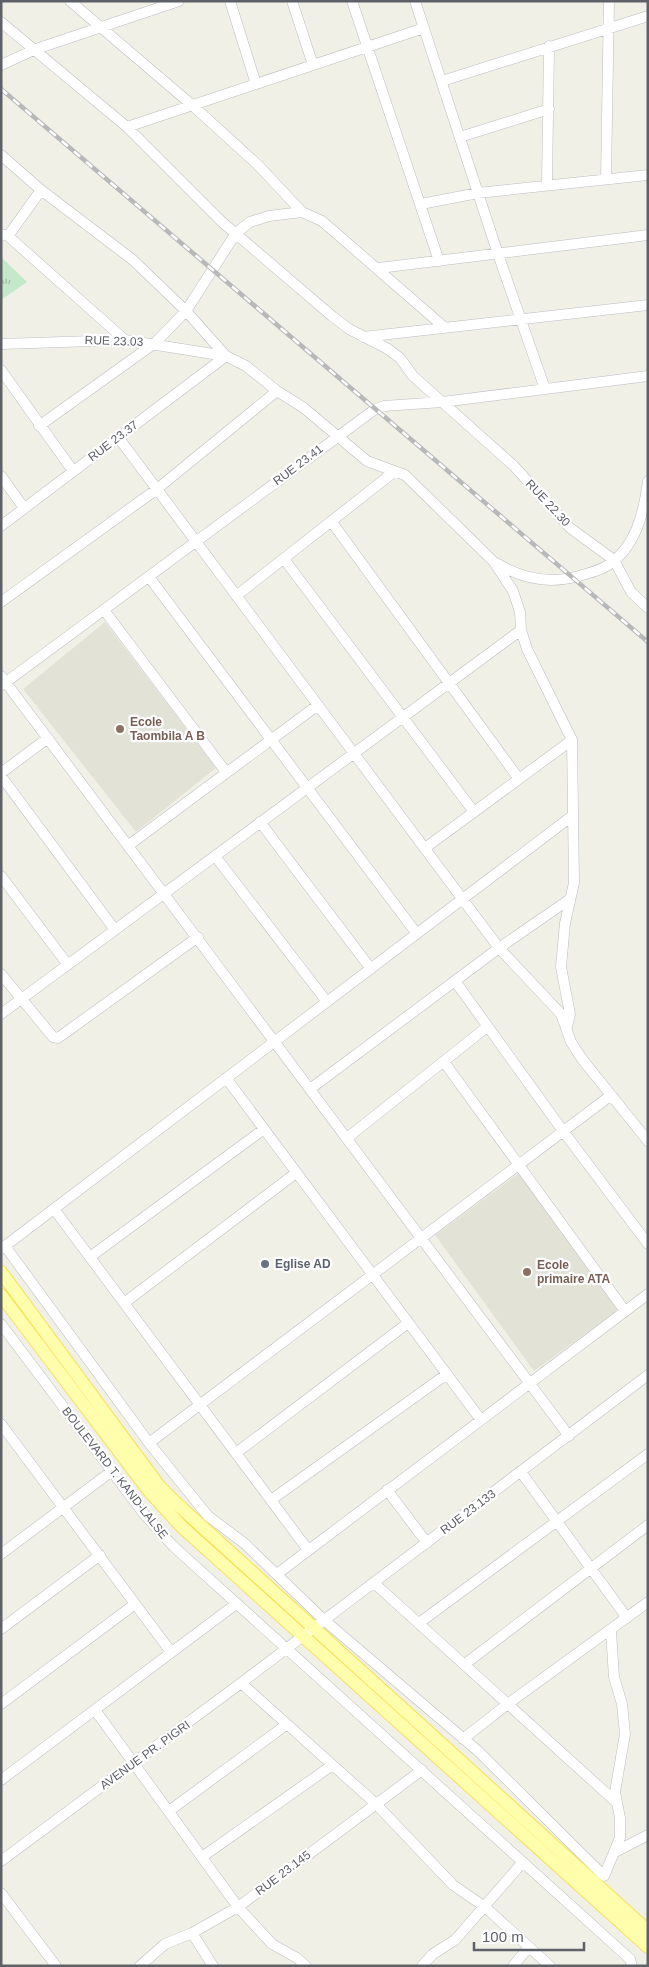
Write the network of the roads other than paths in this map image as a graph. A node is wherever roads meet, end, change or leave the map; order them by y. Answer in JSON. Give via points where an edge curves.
{"nodes":[{"id":1,"x":70,"y":1,"type":"edge"},
{"id":2,"x":179,"y":1,"type":"edge"},
{"id":3,"x":230,"y":1,"type":"edge"},
{"id":4,"x":292,"y":1,"type":"edge"},
{"id":5,"x":352,"y":1,"type":"edge"},
{"id":6,"x":415,"y":1,"type":"edge"},
{"id":7,"x":609,"y":1,"type":"edge"},
{"id":8,"x":648,"y":16,"type":"edge"},
{"id":9,"x":1,"y":22,"type":"edge"},
{"id":10,"x":608,"y":27,"type":"junction"},
{"id":11,"x":101,"y":28,"type":"junction"},
{"id":12,"x":424,"y":28,"type":"junction"},
{"id":13,"x":549,"y":46,"type":"junction"},
{"id":14,"x":368,"y":47,"type":"junction"},
{"id":15,"x":36,"y":49,"type":"junction"},
{"id":16,"x":1,"y":65,"type":"edge"},
{"id":17,"x":313,"y":65,"type":"junction"},
{"id":18,"x":442,"y":81,"type":"junction"},
{"id":19,"x":256,"y":84,"type":"junction"},
{"id":20,"x":192,"y":105,"type":"junction"},
{"id":21,"x":549,"y":109,"type":"junction"},
{"id":22,"x":127,"y":127,"type":"junction"},
{"id":23,"x":460,"y":137,"type":"junction"},
{"id":24,"x":1,"y":155,"type":"edge"},
{"id":25,"x":648,"y":175,"type":"edge"},
{"id":26,"x":606,"y":178,"type":"junction"},
{"id":27,"x":547,"y":184,"type":"junction"},
{"id":28,"x":41,"y":190,"type":"junction"},
{"id":29,"x":478,"y":192,"type":"junction"},
{"id":30,"x":421,"y":204,"type":"junction"},
{"id":31,"x":302,"y":212,"type":"junction"},
{"id":32,"x":236,"y":233,"type":"junction"},
{"id":33,"x":4,"y":235,"type":"edge"},
{"id":34,"x":648,"y":236,"type":"edge"},
{"id":35,"x":498,"y":254,"type":"junction"},
{"id":36,"x":439,"y":261,"type":"junction"},
{"id":37,"x":379,"y":268,"type":"junction"},
{"id":38,"x":648,"y":305,"type":"edge"},
{"id":39,"x":186,"y":311,"type":"junction"},
{"id":40,"x":520,"y":319,"type":"junction"},
{"id":41,"x":444,"y":327,"type":"junction"},
{"id":42,"x":363,"y":337,"type":"junction"},
{"id":43,"x":125,"y":340,"type":"junction"},
{"id":44,"x":155,"y":343,"type":"junction"},
{"id":45,"x":1,"y":344,"type":"edge"},
{"id":46,"x":226,"y":356,"type":"junction"},
{"id":47,"x":1,"y":370,"type":"edge"},
{"id":48,"x":648,"y":376,"type":"edge"},
{"id":49,"x":545,"y":389,"type":"junction"},
{"id":50,"x":277,"y":391,"type":"junction"},
{"id":51,"x":442,"y":402,"type":"junction"},
{"id":52,"x":39,"y":426,"type":"junction"},
{"id":53,"x":338,"y":434,"type":"junction"},
{"id":54,"x":118,"y":437,"type":"junction"},
{"id":55,"x":72,"y":471,"type":"junction"},
{"id":56,"x":394,"y":472,"type":"junction"},
{"id":57,"x":1,"y":476,"type":"edge"},
{"id":58,"x":648,"y":481,"type":"edge"},
{"id":59,"x":157,"y":489,"type":"junction"},
{"id":60,"x":24,"y":508,"type":"junction"},
{"id":61,"x":331,"y":521,"type":"junction"},
{"id":62,"x":1,"y":526,"type":"edge"},
{"id":63,"x":196,"y":542,"type":"junction"},
{"id":64,"x":284,"y":559,"type":"junction"},
{"id":65,"x":614,"y":560,"type":"junction"},
{"id":66,"x":494,"y":562,"type":"junction"},
{"id":67,"x":149,"y":577,"type":"junction"},
{"id":68,"x":236,"y":596,"type":"junction"},
{"id":69,"x":1,"y":602,"type":"edge"},
{"id":70,"x":648,"y":608,"type":"edge"},
{"id":71,"x":104,"y":610,"type":"junction"},
{"id":72,"x":521,"y":630,"type":"junction"},
{"id":73,"x":3,"y":681,"type":"edge"},
{"id":74,"x":448,"y":683,"type":"junction"},
{"id":75,"x":318,"y":705,"type":"junction"},
{"id":76,"x":402,"y":716,"type":"junction"},
{"id":77,"x":48,"y":738,"type":"junction"},
{"id":78,"x":271,"y":740,"type":"junction"},
{"id":79,"x":572,"y":740,"type":"junction"},
{"id":80,"x":354,"y":753,"type":"junction"},
{"id":81,"x":226,"y":772,"type":"junction"},
{"id":82,"x":1,"y":775,"type":"edge"},
{"id":83,"x":519,"y":779,"type":"junction"},
{"id":84,"x":307,"y":787,"type":"junction"},
{"id":85,"x":474,"y":812,"type":"junction"},
{"id":86,"x":572,"y":816,"type":"junction"},
{"id":87,"x":260,"y":822,"type":"junction"},
{"id":88,"x":129,"y":844,"type":"junction"},
{"id":89,"x":425,"y":848,"type":"junction"},
{"id":90,"x":215,"y":856,"type":"junction"},
{"id":91,"x":1,"y":876,"type":"edge"},
{"id":92,"x":164,"y":893,"type":"junction"},
{"id":93,"x":570,"y":899,"type":"junction"},
{"id":94,"x":462,"y":900,"type":"junction"},
{"id":95,"x":115,"y":930,"type":"junction"},
{"id":96,"x":417,"y":934,"type":"junction"},
{"id":97,"x":198,"y":937,"type":"junction"},
{"id":98,"x":500,"y":948,"type":"junction"},
{"id":99,"x":68,"y":965,"type":"junction"},
{"id":100,"x":371,"y":969,"type":"junction"},
{"id":101,"x":1,"y":974,"type":"edge"},
{"id":102,"x":455,"y":981,"type":"junction"},
{"id":103,"x":21,"y":1000,"type":"junction"},
{"id":104,"x":328,"y":1002,"type":"junction"},
{"id":105,"x":1,"y":1014,"type":"edge"},
{"id":106,"x":567,"y":1026,"type":"junction"},
{"id":107,"x":487,"y":1027,"type":"junction"},
{"id":108,"x":275,"y":1042,"type":"junction"},
{"id":109,"x":444,"y":1062,"type":"junction"},
{"id":110,"x":226,"y":1078,"type":"junction"},
{"id":111,"x":310,"y":1089,"type":"junction"},
{"id":112,"x":610,"y":1096,"type":"junction"},
{"id":113,"x":264,"y":1129,"type":"junction"},
{"id":114,"x":563,"y":1131,"type":"junction"},
{"id":115,"x":347,"y":1138,"type":"junction"},
{"id":116,"x":648,"y":1141,"type":"edge"},
{"id":117,"x":518,"y":1164,"type":"junction"},
{"id":118,"x":296,"y":1173,"type":"junction"},
{"id":119,"x":54,"y":1209,"type":"junction"},
{"id":120,"x":421,"y":1238,"type":"junction"},
{"id":121,"x":648,"y":1244,"type":"edge"},
{"id":122,"x":3,"y":1247,"type":"edge"},
{"id":123,"x":90,"y":1256,"type":"junction"},
{"id":124,"x":1,"y":1272,"type":"edge"},
{"id":125,"x":372,"y":1274,"type":"junction"},
{"id":126,"x":648,"y":1294,"type":"edge"},
{"id":127,"x":1,"y":1295,"type":"edge"},
{"id":128,"x":124,"y":1303,"type":"junction"},
{"id":129,"x":625,"y":1312,"type":"junction"},
{"id":130,"x":408,"y":1322,"type":"junction"},
{"id":131,"x":1,"y":1324,"type":"edge"},
{"id":132,"x":447,"y":1374,"type":"junction"},
{"id":133,"x":648,"y":1375,"type":"edge"},
{"id":134,"x":529,"y":1383,"type":"junction"},
{"id":135,"x":200,"y":1405,"type":"junction"},
{"id":136,"x":481,"y":1420,"type":"junction"},
{"id":137,"x":1,"y":1424,"type":"edge"},
{"id":138,"x":569,"y":1436,"type":"junction"},
{"id":139,"x":149,"y":1443,"type":"junction"},
{"id":140,"x":236,"y":1453,"type":"junction"},
{"id":141,"x":648,"y":1454,"type":"edge"},
{"id":142,"x":112,"y":1471,"type":"junction"},
{"id":143,"x":521,"y":1472,"type":"junction"},
{"id":144,"x":387,"y":1490,"type":"junction"},
{"id":145,"x":271,"y":1500,"type":"junction"},
{"id":146,"x":64,"y":1507,"type":"junction"},
{"id":147,"x":556,"y":1522,"type":"junction"},
{"id":148,"x":648,"y":1525,"type":"edge"},
{"id":149,"x":427,"y":1543,"type":"junction"},
{"id":150,"x":308,"y":1550,"type":"junction"},
{"id":151,"x":1,"y":1554,"type":"edge"},
{"id":152,"x":100,"y":1555,"type":"junction"},
{"id":153,"x":589,"y":1568,"type":"junction"},
{"id":154,"x":276,"y":1574,"type":"junction"},
{"id":155,"x":374,"y":1583,"type":"junction"},
{"id":156,"x":648,"y":1602,"type":"edge"},
{"id":157,"x":135,"y":1604,"type":"junction"},
{"id":158,"x":236,"y":1604,"type":"junction"},
{"id":159,"x":627,"y":1618,"type":"junction"},
{"id":160,"x":324,"y":1620,"type":"junction"},
{"id":161,"x":419,"y":1624,"type":"junction"},
{"id":162,"x":1,"y":1629,"type":"edge"},
{"id":163,"x":611,"y":1631,"type":"junction"},
{"id":164,"x":308,"y":1633,"type":"junction"},
{"id":165,"x":288,"y":1648,"type":"junction"},
{"id":166,"x":171,"y":1652,"type":"junction"},
{"id":167,"x":466,"y":1664,"type":"junction"},
{"id":168,"x":241,"y":1684,"type":"junction"},
{"id":169,"x":509,"y":1703,"type":"junction"},
{"id":170,"x":1,"y":1704,"type":"edge"},
{"id":171,"x":95,"y":1710,"type":"junction"},
{"id":172,"x":286,"y":1725,"type":"junction"},
{"id":173,"x":463,"y":1739,"type":"junction"},
{"id":174,"x":134,"y":1763,"type":"junction"},
{"id":175,"x":331,"y":1766,"type":"junction"},
{"id":176,"x":422,"y":1770,"type":"junction"},
{"id":177,"x":1,"y":1780,"type":"edge"},
{"id":178,"x":616,"y":1802,"type":"junction"},
{"id":179,"x":375,"y":1803,"type":"junction"},
{"id":180,"x":169,"y":1811,"type":"junction"},
{"id":181,"x":648,"y":1835,"type":"edge"},
{"id":182,"x":615,"y":1852,"type":"junction"},
{"id":183,"x":202,"y":1857,"type":"junction"},
{"id":184,"x":1,"y":1861,"type":"edge"},
{"id":185,"x":522,"y":1863,"type":"junction"},
{"id":186,"x":604,"y":1876,"type":"junction"},
{"id":187,"x":603,"y":1890,"type":"junction"},
{"id":188,"x":1,"y":1893,"type":"edge"},
{"id":189,"x":600,"y":1904,"type":"junction"},
{"id":190,"x":238,"y":1907,"type":"junction"},
{"id":191,"x":485,"y":1907,"type":"junction"},
{"id":192,"x":648,"y":1932,"type":"edge"},
{"id":193,"x":192,"y":1933,"type":"junction"},
{"id":194,"x":648,"y":1947,"type":"edge"},
{"id":195,"x":528,"y":1948,"type":"junction"},
{"id":196,"x":56,"y":1966,"type":"edge"},
{"id":197,"x":140,"y":1966,"type":"edge"},
{"id":198,"x":213,"y":1966,"type":"edge"},
{"id":199,"x":306,"y":1966,"type":"edge"},
{"id":200,"x":422,"y":1966,"type":"edge"},
{"id":201,"x":513,"y":1966,"type":"edge"},
{"id":202,"x":550,"y":1966,"type":"edge"},
{"id":203,"x":632,"y":1966,"type":"edge"}],
"edges":[{"from":1,"to":11,"type":"street"},
{"from":2,"to":11,"type":"street"},
{"from":3,"to":19,"type":"street"},
{"from":4,"to":17,"type":"street"},
{"from":5,"to":14,"type":"street"},
{"from":6,"to":12,"type":"street"},
{"from":7,"to":10,"type":"street"},
{"from":8,"to":10,"type":"street"},
{"from":9,"to":15,"type":"street","name":"RUE 22.30"},
{"from":10,"to":13,"type":"street"},
{"from":10,"to":26,"type":"street"},
{"from":11,"to":15,"type":"street"},
{"from":11,"to":20,"type":"street"},
{"from":12,"to":14,"type":"street"},
{"from":12,"to":18,"type":"street"},
{"from":13,"to":18,"type":"street"},
{"from":13,"to":21,"type":"street"},
{"from":14,"to":17,"type":"street"},
{"from":14,"to":30,"type":"street"},
{"from":15,"to":16,"type":"street"},
{"from":15,"to":22,"type":"street","name":"RUE 22.30"},
{"from":17,"to":19,"type":"street"},
{"from":18,"to":23,"type":"street"},
{"from":19,"to":20,"type":"street"},
{"from":20,"to":22,"type":"street"},
{"from":20,"to":31,"type":"street","via":[[258,165]]},
{"from":21,"to":23,"type":"street"},
{"from":21,"to":27,"type":"street"},
{"from":22,"to":32,"type":"street","name":"RUE 22.30"},
{"from":23,"to":29,"type":"street"},
{"from":24,"to":28,"type":"street"},
{"from":25,"to":26,"type":"street"},
{"from":26,"to":27,"type":"street"},
{"from":27,"to":29,"type":"street"},
{"from":28,"to":33,"type":"street"},
{"from":28,"to":39,"type":"street","via":[[133,260]]},
{"from":29,"to":30,"type":"street"},
{"from":29,"to":35,"type":"street"},
{"from":30,"to":36,"type":"street"},
{"from":31,"to":32,"type":"street","via":[[268,216],[250,222]]},
{"from":31,"to":37,"type":"street","via":[[322,221]]},
{"from":32,"to":39,"type":"street"},
{"from":32,"to":42,"type":"street","name":"RUE 22.30","via":[[341,323]]},
{"from":33,"to":43,"type":"street"},
{"from":34,"to":35,"type":"street"},
{"from":35,"to":36,"type":"street"},
{"from":35,"to":40,"type":"street"},
{"from":36,"to":37,"type":"street"},
{"from":37,"to":41,"type":"street"},
{"from":38,"to":40,"type":"street"},
{"from":39,"to":44,"type":"street"},
{"from":39,"to":46,"type":"street"},
{"from":40,"to":41,"type":"street"},
{"from":40,"to":49,"type":"street"},
{"from":41,"to":42,"type":"street"},
{"from":42,"to":51,"type":"street","name":"RUE 22.30","via":[[394,353],[413,376]]},
{"from":43,"to":44,"type":"street","name":"RUE 23.03"},
{"from":43,"to":45,"type":"street","name":"RUE 23.03"},
{"from":44,"to":46,"type":"street","name":"RUE 23.03"},
{"from":44,"to":52,"type":"street"},
{"from":46,"to":50,"type":"street","via":[[246,366]]},
{"from":46,"to":54,"type":"street","name":"RUE 23.37"},
{"from":47,"to":52,"type":"street"},
{"from":48,"to":49,"type":"street","name":"RUE 23.41"},
{"from":49,"to":51,"type":"street","name":"RUE 23.41"},
{"from":50,"to":53,"type":"street"},
{"from":50,"to":59,"type":"street"},
{"from":51,"to":53,"type":"street","name":"RUE 23.41","via":[[384,406]]},
{"from":51,"to":65,"type":"street","name":"RUE 22.30","via":[[514,466],[579,536]]},
{"from":52,"to":55,"type":"street"},
{"from":53,"to":56,"type":"street","via":[[367,461]]},
{"from":53,"to":63,"type":"street","name":"RUE 23.41"},
{"from":54,"to":55,"type":"street","name":"RUE 23.37"},
{"from":54,"to":59,"type":"street"},
{"from":55,"to":60,"type":"street","name":"RUE 23.37"},
{"from":56,"to":61,"type":"street"},
{"from":56,"to":66,"type":"street","via":[[410,479]]},
{"from":57,"to":60,"type":"street"},
{"from":58,"to":65,"type":"street","via":[[641,518],[624,550]]},
{"from":59,"to":63,"type":"street"},
{"from":59,"to":69,"type":"street"},
{"from":60,"to":62,"type":"street","name":"RUE 23.37"},
{"from":61,"to":64,"type":"street"},
{"from":61,"to":74,"type":"street"},
{"from":63,"to":67,"type":"street","name":"RUE 23.41"},
{"from":63,"to":68,"type":"street"},
{"from":64,"to":68,"type":"street"},
{"from":64,"to":76,"type":"street"},
{"from":65,"to":66,"type":"street","via":[[600,569],[559,580],[518,574]]},
{"from":65,"to":70,"type":"street","name":"RUE 22.30","via":[[631,592]]},
{"from":66,"to":72,"type":"street","via":[[513,591],[520,612]]},
{"from":67,"to":71,"type":"street","name":"RUE 23.41"},
{"from":67,"to":78,"type":"street"},
{"from":68,"to":75,"type":"street"},
{"from":71,"to":73,"type":"street","name":"RUE 23.41"},
{"from":71,"to":81,"type":"street"},
{"from":72,"to":74,"type":"street"},
{"from":72,"to":79,"type":"street","via":[[541,681]]},
{"from":73,"to":77,"type":"street"},
{"from":74,"to":76,"type":"street"},
{"from":74,"to":83,"type":"street"},
{"from":75,"to":78,"type":"street"},
{"from":75,"to":80,"type":"street"},
{"from":76,"to":80,"type":"street"},
{"from":76,"to":85,"type":"street"},
{"from":77,"to":82,"type":"street"},
{"from":77,"to":88,"type":"street"},
{"from":78,"to":81,"type":"street"},
{"from":78,"to":84,"type":"street"},
{"from":79,"to":83,"type":"street"},
{"from":79,"to":86,"type":"street"},
{"from":80,"to":84,"type":"street"},
{"from":80,"to":89,"type":"street"},
{"from":81,"to":88,"type":"street"},
{"from":82,"to":95,"type":"street"},
{"from":83,"to":85,"type":"street"},
{"from":84,"to":87,"type":"street"},
{"from":84,"to":96,"type":"street"},
{"from":85,"to":89,"type":"street"},
{"from":86,"to":93,"type":"street","via":[[574,883]]},
{"from":86,"to":94,"type":"street"},
{"from":87,"to":90,"type":"street"},
{"from":87,"to":100,"type":"street"},
{"from":88,"to":92,"type":"street"},
{"from":89,"to":94,"type":"street"},
{"from":90,"to":92,"type":"street"},
{"from":90,"to":104,"type":"street"},
{"from":91,"to":99,"type":"street"},
{"from":92,"to":95,"type":"street"},
{"from":92,"to":97,"type":"street"},
{"from":93,"to":98,"type":"street"},
{"from":93,"to":106,"type":"street","via":[[561,968],[570,1014]]},
{"from":94,"to":96,"type":"street"},
{"from":94,"to":98,"type":"street"},
{"from":95,"to":99,"type":"street"},
{"from":96,"to":100,"type":"street"},
{"from":97,"to":103,"type":"street","via":[[58,1038],[53,1037]]},
{"from":97,"to":108,"type":"street"},
{"from":98,"to":102,"type":"street"},
{"from":98,"to":106,"type":"street","via":[[562,1014]]},
{"from":99,"to":103,"type":"street"},
{"from":100,"to":104,"type":"street"},
{"from":101,"to":103,"type":"street"},
{"from":102,"to":107,"type":"street"},
{"from":102,"to":111,"type":"street"},
{"from":103,"to":105,"type":"street"},
{"from":104,"to":108,"type":"street"},
{"from":106,"to":112,"type":"street","via":[[574,1047]]},
{"from":107,"to":109,"type":"street"},
{"from":107,"to":114,"type":"street"},
{"from":108,"to":110,"type":"street"},
{"from":108,"to":111,"type":"street"},
{"from":109,"to":115,"type":"street"},
{"from":109,"to":117,"type":"street"},
{"from":110,"to":113,"type":"street"},
{"from":110,"to":119,"type":"street"},
{"from":111,"to":115,"type":"street"},
{"from":112,"to":114,"type":"street"},
{"from":112,"to":116,"type":"street"},
{"from":113,"to":118,"type":"street"},
{"from":113,"to":123,"type":"street"},
{"from":114,"to":117,"type":"street"},
{"from":114,"to":121,"type":"street"},
{"from":115,"to":120,"type":"street"},
{"from":117,"to":120,"type":"street"},
{"from":117,"to":129,"type":"street"},
{"from":118,"to":125,"type":"street"},
{"from":118,"to":128,"type":"street"},
{"from":119,"to":122,"type":"street"},
{"from":119,"to":123,"type":"street"},
{"from":120,"to":125,"type":"street"},
{"from":120,"to":134,"type":"street"},
{"from":122,"to":139,"type":"street"},
{"from":123,"to":128,"type":"street"},
{"from":124,"to":164,"type":"main road","via":[[159,1486]]},
{"from":125,"to":130,"type":"street"},
{"from":125,"to":135,"type":"street"},
{"from":126,"to":129,"type":"street"},
{"from":127,"to":164,"type":"main road","via":[[149,1491],[181,1526]]},
{"from":128,"to":135,"type":"street"},
{"from":129,"to":134,"type":"street"},
{"from":130,"to":132,"type":"street"},
{"from":130,"to":140,"type":"street"},
{"from":131,"to":142,"type":"street","name":"BOULEVARD T. KAND-LALSE"},
{"from":132,"to":136,"type":"street"},
{"from":132,"to":145,"type":"street"},
{"from":133,"to":138,"type":"street","name":"RUE 23.133"},
{"from":134,"to":136,"type":"street"},
{"from":134,"to":138,"type":"street"},
{"from":135,"to":139,"type":"street"},
{"from":135,"to":140,"type":"street"},
{"from":136,"to":144,"type":"street"},
{"from":137,"to":146,"type":"street"},
{"from":138,"to":143,"type":"street","name":"RUE 23.133"},
{"from":139,"to":154,"type":"street","via":[[208,1516],[244,1543]]},
{"from":140,"to":145,"type":"street"},
{"from":141,"to":147,"type":"street"},
{"from":142,"to":146,"type":"street"},
{"from":142,"to":158,"type":"street","name":"BOULEVARD T. KAND-LALSE","via":[[173,1546]]},
{"from":143,"to":147,"type":"street"},
{"from":143,"to":149,"type":"street","name":"RUE 23.133"},
{"from":144,"to":149,"type":"street"},
{"from":144,"to":150,"type":"street"},
{"from":145,"to":150,"type":"street"},
{"from":146,"to":151,"type":"street"},
{"from":146,"to":152,"type":"street"},
{"from":147,"to":153,"type":"street"},
{"from":147,"to":161,"type":"street"},
{"from":148,"to":153,"type":"street"},
{"from":149,"to":155,"type":"street","name":"RUE 23.133"},
{"from":150,"to":154,"type":"street"},
{"from":152,"to":157,"type":"street"},
{"from":152,"to":162,"type":"street"},
{"from":153,"to":159,"type":"street"},
{"from":153,"to":167,"type":"street"},
{"from":154,"to":160,"type":"street"},
{"from":155,"to":160,"type":"street","name":"RUE 23.133"},
{"from":155,"to":161,"type":"street"},
{"from":156,"to":159,"type":"street"},
{"from":157,"to":166,"type":"street"},
{"from":157,"to":170,"type":"street"},
{"from":158,"to":165,"type":"street","name":"BOULEVARD T. KAND-LALSE"},
{"from":158,"to":166,"type":"street"},
{"from":159,"to":163,"type":"street"},
{"from":160,"to":164,"type":"street","name":"RUE 23.133"},
{"from":160,"to":173,"type":"street"},
{"from":161,"to":167,"type":"street"},
{"from":163,"to":169,"type":"street"},
{"from":163,"to":178,"type":"street","via":[[614,1677],[622,1704],[624,1729],[616,1779]]},
{"from":164,"to":165,"type":"street","name":"RUE 23.133"},
{"from":164,"to":187,"type":"main road"},
{"from":164,"to":189,"type":"main road"},
{"from":165,"to":168,"type":"street","name":"AVENUE PR. PIGRI"},
{"from":165,"to":176,"type":"street","name":"BOULEVARD T. KAND-LALSE"},
{"from":166,"to":171,"type":"street"},
{"from":167,"to":169,"type":"street"},
{"from":168,"to":172,"type":"street"},
{"from":168,"to":174,"type":"street","name":"AVENUE PR. PIGRI"},
{"from":169,"to":173,"type":"street"},
{"from":169,"to":178,"type":"street"},
{"from":171,"to":174,"type":"street"},
{"from":171,"to":177,"type":"street"},
{"from":172,"to":175,"type":"street"},
{"from":172,"to":180,"type":"street"},
{"from":173,"to":186,"type":"street"},
{"from":174,"to":180,"type":"street"},
{"from":174,"to":184,"type":"street","name":"AVENUE PR. PIGRI"},
{"from":175,"to":179,"type":"street"},
{"from":175,"to":183,"type":"street"},
{"from":176,"to":179,"type":"street","name":"RUE 23.145"},
{"from":176,"to":185,"type":"street","name":"BOULEVARD T. KAND-LALSE"},
{"from":178,"to":182,"type":"street","via":[[621,1828]]},
{"from":179,"to":190,"type":"street","name":"RUE 23.145"},
{"from":179,"to":191,"type":"street","via":[[442,1875]]},
{"from":180,"to":183,"type":"street"},
{"from":181,"to":182,"type":"street"},
{"from":182,"to":186,"type":"street"},
{"from":183,"to":190,"type":"street"},
{"from":185,"to":191,"type":"street"},
{"from":185,"to":203,"type":"street","name":"BOULEVARD T. KAND-LALSE","via":[[630,1959]]},
{"from":186,"to":187,"type":"street"},
{"from":187,"to":189,"type":"street"},
{"from":187,"to":192,"type":"main road"},
{"from":188,"to":196,"type":"street"},
{"from":189,"to":194,"type":"main road"},
{"from":190,"to":193,"type":"street","name":"RUE 23.145"},
{"from":190,"to":199,"type":"street","via":[[272,1944]]},
{"from":191,"to":195,"type":"street"},
{"from":191,"to":200,"type":"street","via":[[455,1940]]},
{"from":193,"to":197,"type":"street","name":"RUE 23.145","via":[[165,1944]]},
{"from":193,"to":198,"type":"street"},
{"from":195,"to":201,"type":"street"},
{"from":195,"to":202,"type":"street"}]}
